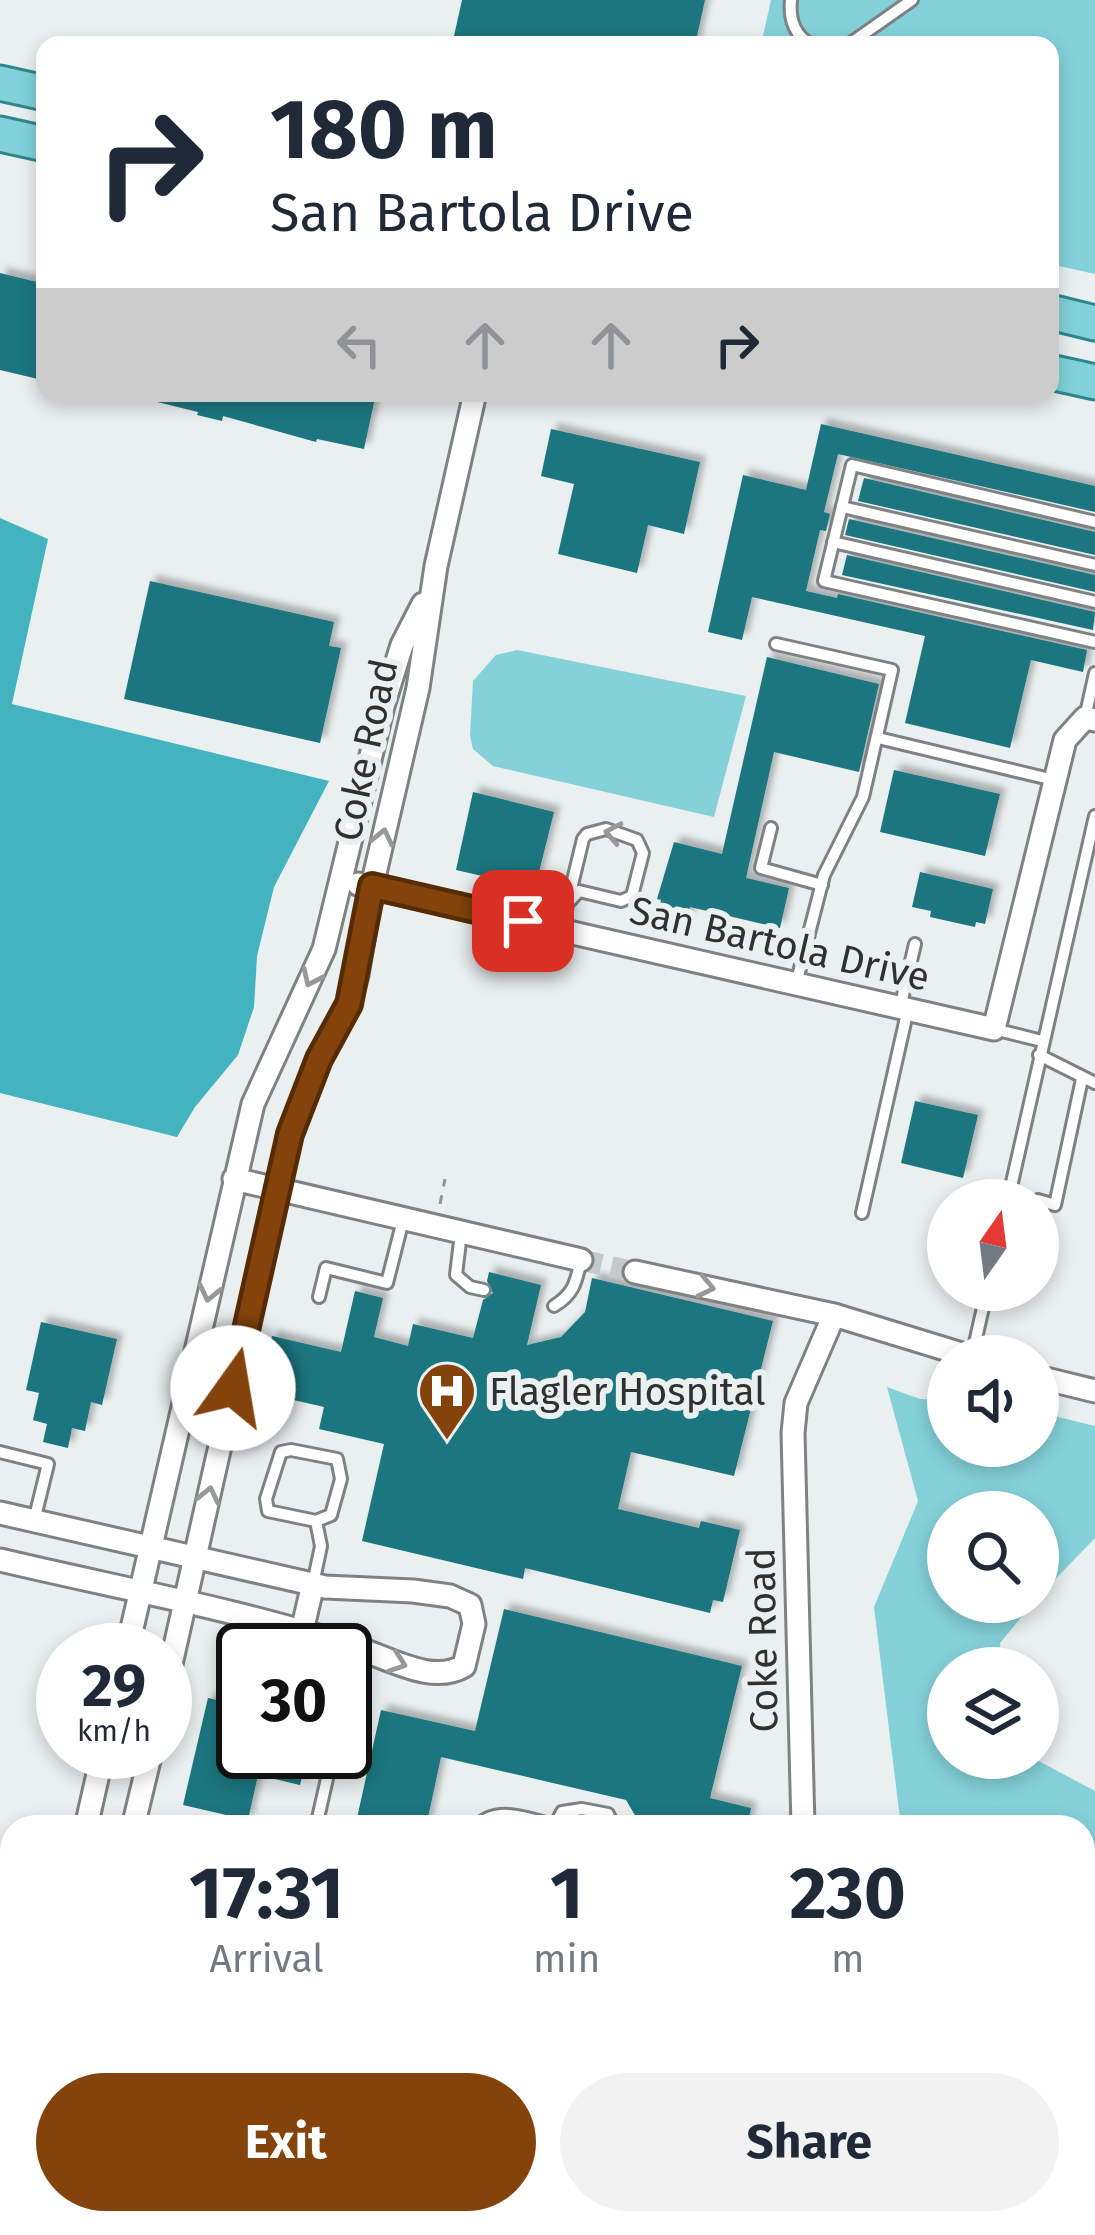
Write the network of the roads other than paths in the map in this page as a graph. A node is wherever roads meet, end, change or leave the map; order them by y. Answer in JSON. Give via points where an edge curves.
{"nodes":[{"id":1,"x":791,"y":0,"type":"edge"},
{"id":2,"x":912,"y":0,"type":"edge"},
{"id":3,"x":800,"y":36,"type":"edge"},
{"id":4,"x":861,"y":36,"type":"edge"},
{"id":5,"x":0,"y":83,"type":"edge"},
{"id":6,"x":36,"y":91,"type":"edge"},
{"id":7,"x":0,"y":134,"type":"edge"},
{"id":8,"x":36,"y":142,"type":"edge"},
{"id":9,"x":1059,"y":315,"type":"edge"},
{"id":10,"x":1095,"y":323,"type":"edge"},
{"id":11,"x":1059,"y":374,"type":"edge"},
{"id":12,"x":1095,"y":382,"type":"edge"},
{"id":13,"x":473,"y":402,"type":"edge"},
{"id":14,"x":842,"y":507,"type":"junction"},
{"id":15,"x":1095,"y":522,"type":"edge"},
{"id":16,"x":833,"y":542,"type":"junction"},
{"id":17,"x":1095,"y":565,"type":"edge"},
{"id":18,"x":432,"y":587,"type":"junction"},
{"id":19,"x":1095,"y":602,"type":"edge"},
{"id":20,"x":1095,"y":643,"type":"edge"},
{"id":21,"x":776,"y":644,"type":"dead end"},
{"id":22,"x":1095,"y":673,"type":"edge"},
{"id":23,"x":1091,"y":710,"type":"edge"},
{"id":24,"x":878,"y":738,"type":"junction"},
{"id":25,"x":1054,"y":780,"type":"junction"},
{"id":26,"x":1095,"y":816,"type":"edge"},
{"id":27,"x":771,"y":828,"type":"dead end"},
{"id":28,"x":340,"y":880,"type":"junction"},
{"id":29,"x":822,"y":885,"type":"junction"},
{"id":30,"x":372,"y":886,"type":"junction"},
{"id":31,"x":567,"y":904,"type":"junction"},
{"id":32,"x":561,"y":930,"type":"junction"},
{"id":33,"x":915,"y":944,"type":"dead end"},
{"id":34,"x":796,"y":984,"type":"junction"},
{"id":35,"x":904,"y":1008,"type":"junction"},
{"id":36,"x":994,"y":1029,"type":"junction"},
{"id":37,"x":1042,"y":1041,"type":"junction"},
{"id":38,"x":1039,"y":1055,"type":"junction"},
{"id":39,"x":1089,"y":1081,"type":"edge"},
{"id":40,"x":234,"y":1179,"type":"junction"},
{"id":41,"x":1013,"y":1179,"type":"edge"},
{"id":42,"x":278,"y":1190,"type":"junction"},
{"id":43,"x":1059,"y":1190,"type":"edge"},
{"id":44,"x":862,"y":1213,"type":"dead end"},
{"id":45,"x":403,"y":1220,"type":"junction"},
{"id":46,"x":461,"y":1233,"type":"junction"},
{"id":47,"x":580,"y":1260,"type":"joint"},
{"id":48,"x":635,"y":1272,"type":"tunnel mouth"},
{"id":49,"x":484,"y":1290,"type":"dead end"},
{"id":50,"x":319,"y":1297,"type":"dead end"},
{"id":51,"x":554,"y":1306,"type":"dead end"},
{"id":52,"x":834,"y":1316,"type":"junction"},
{"id":53,"x":927,"y":1343,"type":"edge"},
{"id":54,"x":1059,"y":1382,"type":"edge"},
{"id":55,"x":1095,"y":1391,"type":"edge"},
{"id":56,"x":0,"y":1452,"type":"edge"},
{"id":57,"x":0,"y":1513,"type":"edge"},
{"id":58,"x":34,"y":1521,"type":"junction"},
{"id":59,"x":316,"y":1521,"type":"junction"},
{"id":60,"x":151,"y":1548,"type":"junction"},
{"id":61,"x":195,"y":1558,"type":"junction"},
{"id":62,"x":0,"y":1560,"type":"edge"},
{"id":63,"x":313,"y":1584,"type":"junction"},
{"id":64,"x":140,"y":1593,"type":"junction"},
{"id":65,"x":185,"y":1603,"type":"junction"},
{"id":66,"x":133,"y":1623,"type":"edge"},
{"id":67,"x":180,"y":1623,"type":"edge"},
{"id":68,"x":247,"y":1623,"type":"edge"},
{"id":69,"x":303,"y":1623,"type":"edge"},
{"id":70,"x":372,"y":1659,"type":"edge"},
{"id":71,"x":98,"y":1779,"type":"edge"},
{"id":72,"x":145,"y":1779,"type":"edge"},
{"id":73,"x":327,"y":1779,"type":"edge"},
{"id":74,"x":89,"y":1815,"type":"edge"},
{"id":75,"x":136,"y":1815,"type":"edge"},
{"id":76,"x":319,"y":1815,"type":"edge"},
{"id":77,"x":561,"y":1815,"type":"edge"},
{"id":78,"x":608,"y":1815,"type":"edge"},
{"id":79,"x":803,"y":1815,"type":"edge"}],
"edges":[{"from":1,"to":3,"type":"lane"},
{"from":2,"to":4,"type":"lane"},
{"from":5,"to":6,"type":"main road"},
{"from":7,"to":8,"type":"main road"},
{"from":9,"to":10,"type":"main road"},
{"from":11,"to":12,"type":"main road"},
{"from":13,"to":18,"type":"street","name":"Coke Road"},
{"from":14,"to":15,"type":"lane","via":[[852,466]]},
{"from":14,"to":16,"type":"lane"},
{"from":14,"to":17,"type":"lane"},
{"from":16,"to":19,"type":"lane"},
{"from":16,"to":20,"type":"lane","via":[[824,581]]},
{"from":18,"to":28,"type":"street","name":"Coke Road","via":[[401,645]]},
{"from":30,"to":18,"type":"street","name":"Coke Road","one_way":true,"via":[[418,688]]},
{"from":21,"to":24,"type":"lane","via":[[892,670]]},
{"from":22,"to":23,"type":"lane"},
{"from":23,"to":25,"type":"street","via":[[1066,740]]},
{"from":24,"to":25,"type":"lane"},
{"from":24,"to":29,"type":"lane","via":[[863,797]]},
{"from":25,"to":36,"type":"street"},
{"from":26,"to":37,"type":"lane"},
{"from":27,"to":29,"type":"lane","via":[[761,868]]},
{"from":28,"to":30,"type":"street","name":"San Bartola Drive"},
{"from":28,"to":40,"type":"street","name":"Coke Road","one_way":true,"via":[[324,949],[266,1071]]},
{"from":29,"to":34,"type":"lane"},
{"from":30,"to":32,"type":"street","name":"San Bartola Drive"},
{"from":30,"to":42,"type":"street","name":"Coke Road","via":[[349,1004],[303,1096]]},
{"from":31,"to":31,"type":"lane","one_way":true,"via":[[579,891],[621,901],[632,896],[644,853],[638,839],[606,829],[586,833]]},
{"from":31,"to":32,"type":"lane"},
{"from":32,"to":34,"type":"street","name":"San Bartola Drive"},
{"from":33,"to":35,"type":"lane"},
{"from":34,"to":35,"type":"street","name":"San Bartola Drive"},
{"from":35,"to":36,"type":"street","name":"San Bartola Drive"},
{"from":35,"to":44,"type":"lane"},
{"from":36,"to":37,"type":"lane"},
{"from":37,"to":38,"type":"lane"},
{"from":38,"to":39,"type":"lane"},
{"from":38,"to":41,"type":"lane"},
{"from":39,"to":43,"type":"lane"},
{"from":40,"to":42,"type":"street"},
{"from":40,"to":60,"type":"street","name":"Coke Road","one_way":true},
{"from":42,"to":45,"type":"street"},
{"from":61,"to":42,"type":"street","name":"Coke Road","one_way":true},
{"from":45,"to":46,"type":"street"},
{"from":45,"to":50,"type":"lane","via":[[387,1283],[326,1268]]},
{"from":46,"to":47,"type":"street"},
{"from":46,"to":49,"type":"lane","via":[[456,1275]]},
{"from":47,"to":51,"type":"lane","via":[[576,1285]]},
{"from":48,"to":52,"type":"street","one_way":true},
{"from":52,"to":53,"type":"street"},
{"from":52,"to":79,"type":"street","name":"Coke Road","via":[[796,1402],[793,1433]]},
{"from":54,"to":55,"type":"street"},
{"from":56,"to":58,"type":"lane","via":[[47,1464]]},
{"from":57,"to":58,"type":"street"},
{"from":58,"to":60,"type":"street"},
{"from":59,"to":59,"type":"lane","via":[[268,1511],[281,1452],[337,1459],[341,1479],[331,1515]]},
{"from":59,"to":63,"type":"lane","via":[[321,1546]]},
{"from":60,"to":61,"type":"street"},
{"from":60,"to":64,"type":"street","name":"Coke Road"},
{"from":61,"to":63,"type":"street"},
{"from":61,"to":65,"type":"street","name":"Coke Road"},
{"from":62,"to":64,"type":"street"},
{"from":63,"to":69,"type":"street"},
{"from":70,"to":63,"type":"street","one_way":true,"via":[[450,1674],[464,1666],[470,1605],[450,1596]]},
{"from":64,"to":65,"type":"street"},
{"from":64,"to":66,"type":"street","name":"Coke Road"},
{"from":65,"to":67,"type":"street","name":"Coke Road"},
{"from":65,"to":68,"type":"street"},
{"from":71,"to":74,"type":"street"},
{"from":72,"to":75,"type":"street"},
{"from":73,"to":76,"type":"lane"},
{"from":77,"to":78,"type":"lane"}]}
